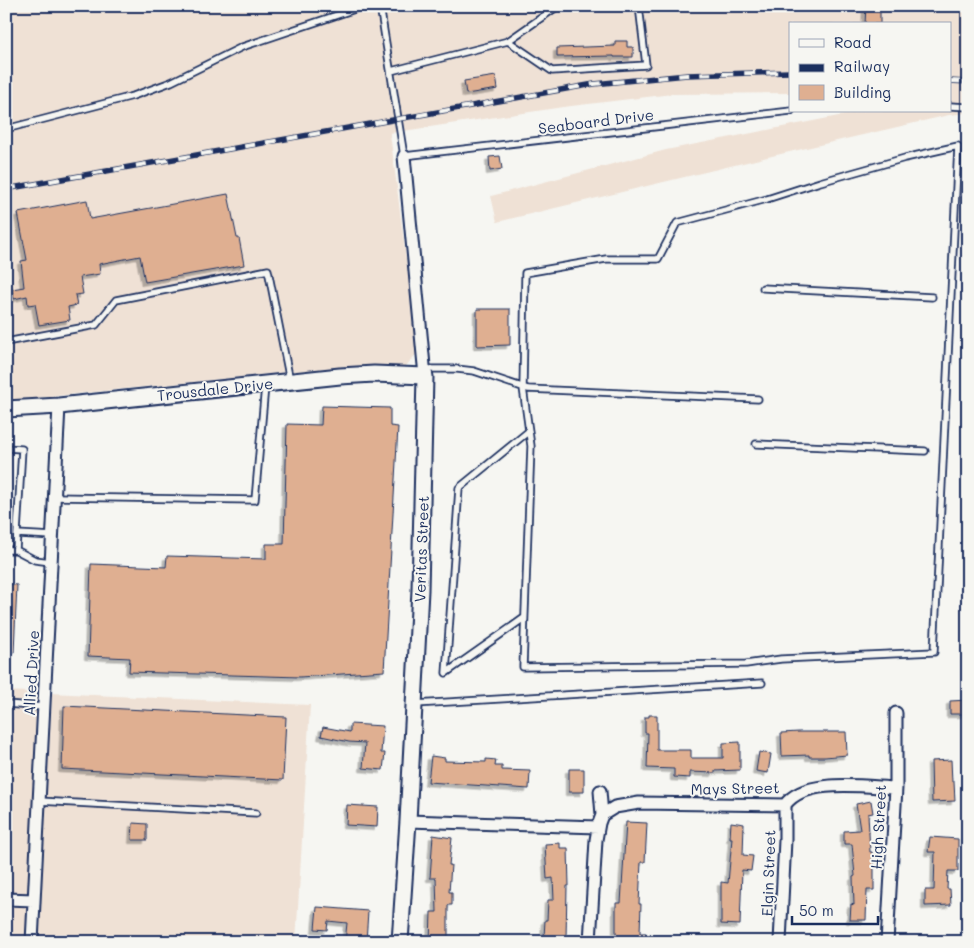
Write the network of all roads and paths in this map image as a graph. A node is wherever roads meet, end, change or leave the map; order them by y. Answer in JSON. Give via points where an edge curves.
{"nodes":[{"id":1,"x":364,"y":6,"type":"edge"},
{"id":2,"x":380,"y":6,"type":"edge"},
{"id":3,"x":558,"y":6,"type":"edge"},
{"id":4,"x":639,"y":6,"type":"edge"},
{"id":5,"x":508,"y":41,"type":"junction"},
{"id":6,"x":391,"y":71,"type":"junction"},
{"id":7,"x":952,"y":106,"type":"edge"},
{"id":8,"x":968,"y":108,"type":"edge"},
{"id":9,"x":789,"y":111,"type":"edge"},
{"id":10,"x":6,"y":128,"type":"edge"},
{"id":11,"x":404,"y":156,"type":"junction"},
{"id":12,"x":763,"y":288,"type":"dead end"},
{"id":13,"x":932,"y":297,"type":"dead end"},
{"id":14,"x":6,"y":342,"type":"edge"},
{"id":15,"x":425,"y":372,"type":"junction"},
{"id":16,"x":290,"y":381,"type":"junction"},
{"id":17,"x":266,"y":383,"type":"junction"},
{"id":18,"x":523,"y":388,"type":"junction"},
{"id":19,"x":758,"y":399,"type":"dead end"},
{"id":20,"x":59,"y":406,"type":"junction"},
{"id":21,"x":6,"y":410,"type":"edge"},
{"id":22,"x":529,"y":432,"type":"junction"},
{"id":23,"x":756,"y":444,"type":"dead end"},
{"id":24,"x":6,"y":448,"type":"edge"},
{"id":25,"x":925,"y":451,"type":"dead end"},
{"id":26,"x":55,"y":497,"type":"junction"},
{"id":27,"x":17,"y":534,"type":"junction"},
{"id":28,"x":53,"y":536,"type":"junction"},
{"id":29,"x":6,"y":550,"type":"edge"},
{"id":30,"x":16,"y":550,"type":"junction"},
{"id":31,"x":51,"y":562,"type":"junction"},
{"id":32,"x":524,"y":618,"type":"junction"},
{"id":33,"x":762,"y":683,"type":"dead end"},
{"id":34,"x":6,"y":704,"type":"edge"},
{"id":35,"x":414,"y":704,"type":"junction"},
{"id":36,"x":44,"y":706,"type":"junction"},
{"id":37,"x":896,"y":713,"type":"dead end"},
{"id":38,"x":896,"y":788,"type":"junction"},
{"id":39,"x":600,"y":791,"type":"dead end"},
{"id":40,"x":39,"y":801,"type":"junction"},
{"id":41,"x":785,"y":805,"type":"junction"},
{"id":42,"x":256,"y":812,"type":"dead end"},
{"id":43,"x":602,"y":815,"type":"junction"},
{"id":44,"x":408,"y":821,"type":"junction"},
{"id":45,"x":598,"y":827,"type":"junction"},
{"id":46,"x":6,"y":899,"type":"edge"},
{"id":47,"x":34,"y":900,"type":"junction"},
{"id":48,"x":32,"y":942,"type":"edge"},
{"id":49,"x":400,"y":942,"type":"edge"},
{"id":50,"x":590,"y":942,"type":"edge"},
{"id":51,"x":780,"y":942,"type":"edge"},
{"id":52,"x":887,"y":942,"type":"edge"}],
"edges":[{"from":1,"to":10,"type":"lane","via":[[242,47],[171,82],[133,96]]},
{"from":2,"to":6,"type":"lane"},
{"from":3,"to":5,"type":"lane"},
{"from":4,"to":5,"type":"lane","via":[[646,65],[552,71]]},
{"from":5,"to":6,"type":"lane"},
{"from":6,"to":11,"type":"lane"},
{"from":7,"to":8,"type":"lane"},
{"from":9,"to":11,"type":"lane","name":"Seaboard Drive"},
{"from":11,"to":15,"type":"street","name":"Veritas Street"},
{"from":12,"to":13,"type":"lane"},
{"from":14,"to":16,"type":"lane","via":[[96,325],[116,300],[268,270]]},
{"from":15,"to":16,"type":"street","name":"Trousdale Drive","via":[[357,374]]},
{"from":15,"to":18,"type":"lane","via":[[457,368]]},
{"from":15,"to":35,"type":"street","name":"Veritas Street"},
{"from":16,"to":17,"type":"street","name":"Trousdale Drive"},
{"from":17,"to":20,"type":"street","name":"Trousdale Drive"},
{"from":17,"to":26,"type":"lane","via":[[255,500]]},
{"from":18,"to":19,"type":"lane"},
{"from":18,"to":22,"type":"lane"},
{"from":18,"to":32,"type":"lane","via":[[525,274],[606,259],[658,259],[676,223],[958,146],[934,652],[781,659],[746,664],[523,667]]},
{"from":20,"to":21,"type":"street","name":"Trousdale Drive"},
{"from":20,"to":26,"type":"street","name":"Allied Drive"},
{"from":22,"to":32,"type":"lane","via":[[531,456]]},
{"from":22,"to":32,"type":"lane","via":[[459,488],[446,673]]},
{"from":23,"to":25,"type":"lane"},
{"from":24,"to":27,"type":"lane","via":[[22,449]]},
{"from":26,"to":28,"type":"street","name":"Allied Drive"},
{"from":27,"to":28,"type":"lane"},
{"from":27,"to":30,"type":"lane"},
{"from":28,"to":31,"type":"street","name":"Allied Drive"},
{"from":29,"to":30,"type":"lane"},
{"from":30,"to":31,"type":"lane","via":[[35,560]]},
{"from":31,"to":36,"type":"street","name":"Allied Drive"},
{"from":33,"to":35,"type":"lane"},
{"from":34,"to":36,"type":"lane"},
{"from":35,"to":44,"type":"street","name":"Veritas Street"},
{"from":36,"to":40,"type":"street","name":"Allied Drive"},
{"from":37,"to":38,"type":"street","name":"High Street"},
{"from":38,"to":41,"type":"street","name":"Mays Street","via":[[821,787],[794,795]]},
{"from":38,"to":52,"type":"street","name":"High Street"},
{"from":39,"to":43,"type":"street"},
{"from":40,"to":42,"type":"lane"},
{"from":40,"to":47,"type":"street","name":"Allied Drive"},
{"from":41,"to":43,"type":"street","name":"Mays Street","via":[[639,803],[615,807]]},
{"from":41,"to":51,"type":"street","name":"Elgin Street"},
{"from":43,"to":45,"type":"street"},
{"from":44,"to":45,"type":"street"},
{"from":44,"to":49,"type":"street","name":"Veritas Street"},
{"from":45,"to":50,"type":"street"},
{"from":46,"to":47,"type":"street"},
{"from":47,"to":48,"type":"street","name":"Allied Drive"}]}
